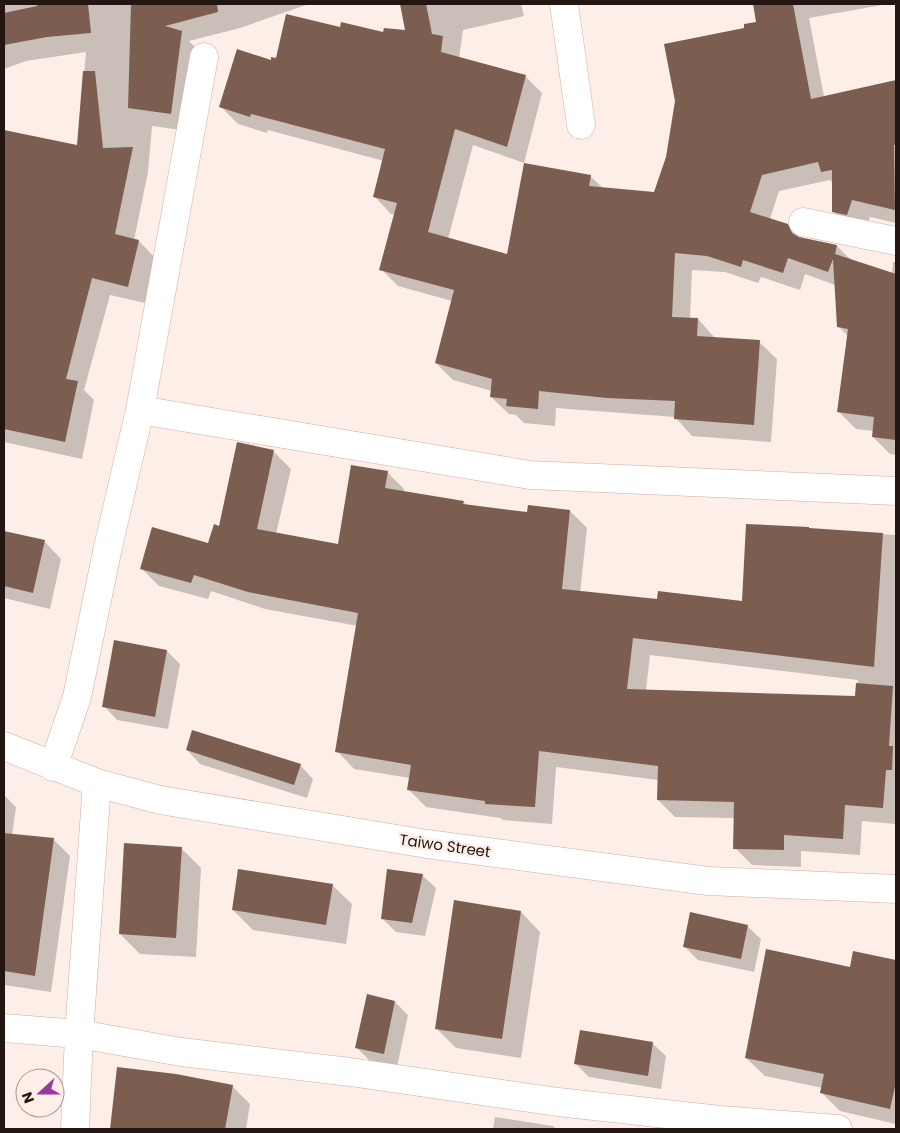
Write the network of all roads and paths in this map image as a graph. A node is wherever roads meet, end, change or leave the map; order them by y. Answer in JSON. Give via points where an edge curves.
{"nodes":[{"id":1,"x":564,"y":4,"type":"edge"},
{"id":2,"x":204,"y":57,"type":"dead end"},
{"id":3,"x":581,"y":125,"type":"dead end"},
{"id":4,"x":803,"y":222,"type":"dead end"},
{"id":5,"x":896,"y":241,"type":"edge"},
{"id":6,"x":140,"y":410,"type":"junction"},
{"id":7,"x":896,"y":490,"type":"edge"},
{"id":8,"x":4,"y":746,"type":"edge"},
{"id":9,"x":53,"y":767,"type":"junction"},
{"id":10,"x":97,"y":783,"type":"junction"},
{"id":11,"x":896,"y":889,"type":"edge"},
{"id":12,"x":4,"y":1028,"type":"edge"},
{"id":13,"x":79,"y":1034,"type":"junction"},
{"id":14,"x":75,"y":1129,"type":"edge"},
{"id":15,"x":838,"y":1129,"type":"edge"}],
"edges":[{"from":1,"to":3,"type":"street"},
{"from":2,"to":6,"type":"street"},
{"from":4,"to":5,"type":"street"},
{"from":6,"to":7,"type":"street","via":[[530,475]]},
{"from":6,"to":9,"type":"street","via":[[77,697]]},
{"from":8,"to":9,"type":"street","name":"Taiwo Street"},
{"from":9,"to":10,"type":"street","name":"Taiwo Street"},
{"from":10,"to":11,"type":"street","name":"Taiwo Street","via":[[160,800],[466,849],[708,881]]},
{"from":10,"to":13,"type":"street"},
{"from":12,"to":13,"type":"street"},
{"from":13,"to":14,"type":"street"},
{"from":13,"to":15,"type":"street","via":[[181,1052],[558,1102]]}]}
